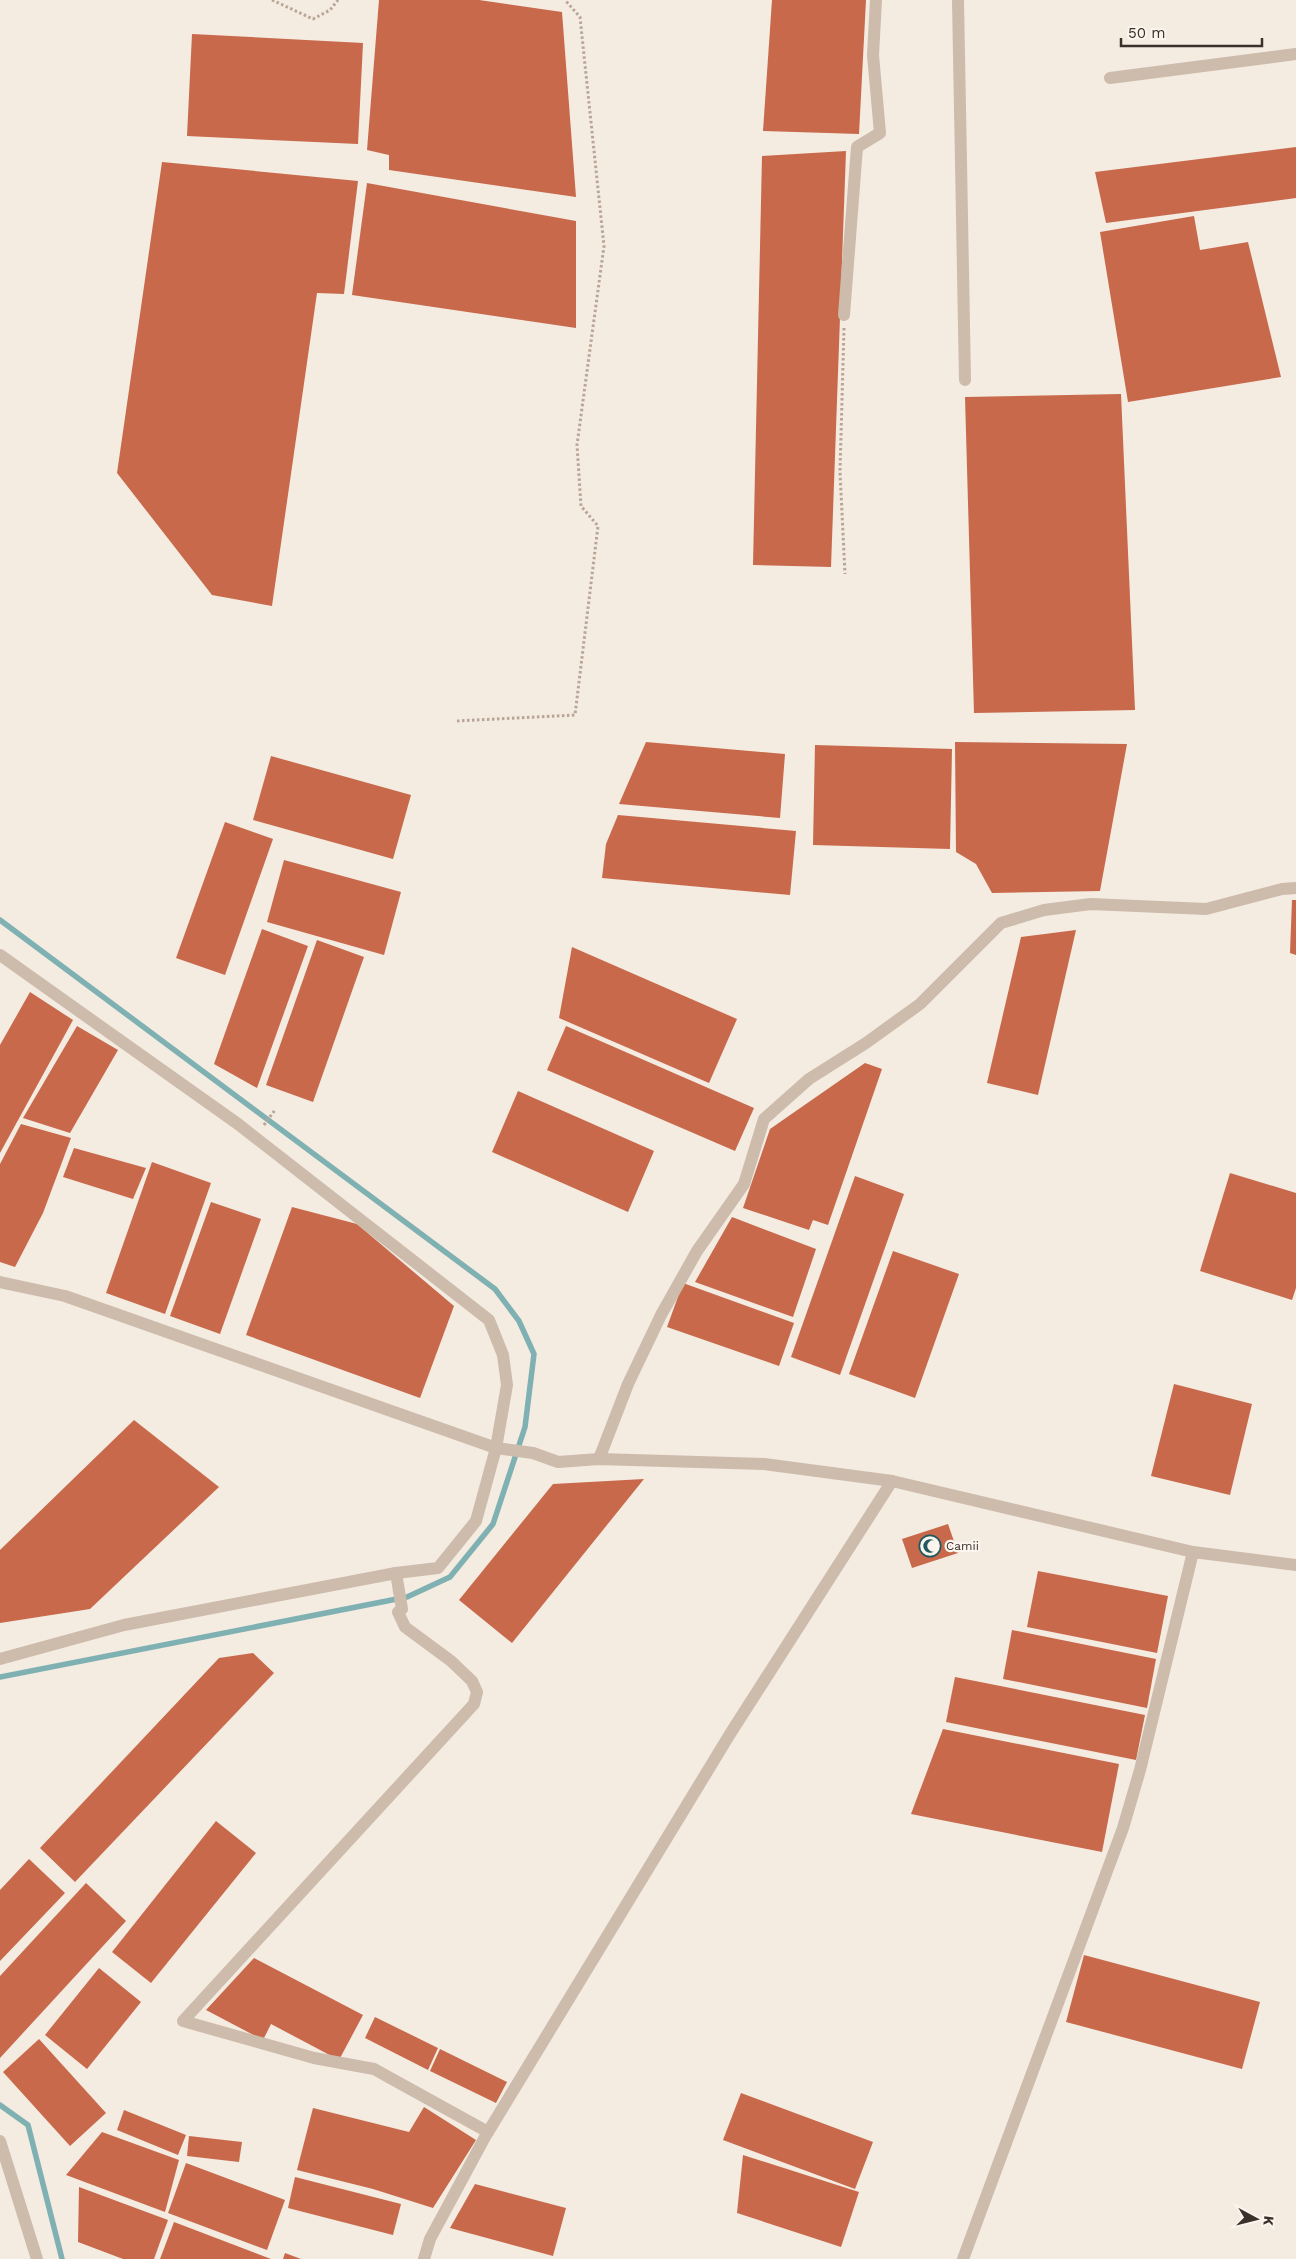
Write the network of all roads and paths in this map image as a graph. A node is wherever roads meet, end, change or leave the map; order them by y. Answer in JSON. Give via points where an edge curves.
{"nodes":[{"id":1,"x":272,"y":0,"type":"edge"},
{"id":2,"x":338,"y":0,"type":"edge"},
{"id":3,"x":565,"y":0,"type":"edge"},
{"id":4,"x":876,"y":0,"type":"edge"},
{"id":5,"x":958,"y":0,"type":"edge"},
{"id":6,"x":1296,"y":54,"type":"edge"},
{"id":7,"x":1110,"y":78,"type":"dead end"},
{"id":8,"x":844,"y":315,"type":"joint"},
{"id":9,"x":965,"y":380,"type":"dead end"},
{"id":10,"x":844,"y":574,"type":"dead end"},
{"id":11,"x":457,"y":721,"type":"dead end"},
{"id":12,"x":1296,"y":888,"type":"edge"},
{"id":13,"x":0,"y":955,"type":"edge"},
{"id":14,"x":0,"y":1282,"type":"edge"},
{"id":15,"x":501,"y":1448,"type":"junction"},
{"id":16,"x":599,"y":1458,"type":"junction"},
{"id":17,"x":892,"y":1481,"type":"junction"},
{"id":18,"x":1192,"y":1552,"type":"junction"},
{"id":19,"x":1296,"y":1565,"type":"edge"},
{"id":20,"x":396,"y":1573,"type":"junction"},
{"id":21,"x":0,"y":1659,"type":"edge"},
{"id":22,"x":488,"y":2132,"type":"junction"},
{"id":23,"x":0,"y":2141,"type":"edge"},
{"id":24,"x":37,"y":2259,"type":"edge"},
{"id":25,"x":424,"y":2259,"type":"edge"},
{"id":26,"x":963,"y":2259,"type":"edge"}],
"edges":[{"from":1,"to":2,"type":"path","via":[[314,19],[330,10]]},
{"from":3,"to":11,"type":"path","via":[[580,17],[604,246],[576,445],[582,506],[598,526],[575,715]]},
{"from":4,"to":8,"type":"street","via":[[873,55],[880,133],[856,147]]},
{"from":5,"to":9,"type":"street"},
{"from":6,"to":7,"type":"street"},
{"from":8,"to":10,"type":"path","via":[[840,472]]},
{"from":12,"to":16,"type":"street","via":[[1206,909],[1091,904],[1044,910],[1001,923],[920,1004],[808,1079],[764,1119],[744,1184],[697,1251],[661,1315],[628,1384]]},
{"from":13,"to":15,"type":"street","via":[[238,1124],[489,1320],[503,1355],[507,1385]]},
{"from":14,"to":15,"type":"street","via":[[65,1296]]},
{"from":15,"to":16,"type":"street","via":[[533,1453],[558,1462]]},
{"from":15,"to":20,"type":"street","via":[[476,1521],[438,1568]]},
{"from":16,"to":17,"type":"street","via":[[764,1464]]},
{"from":17,"to":18,"type":"street"},
{"from":17,"to":22,"type":"street","via":[[730,1734]]},
{"from":18,"to":19,"type":"street"},
{"from":18,"to":26,"type":"street","via":[[1123,1828]]},
{"from":20,"to":21,"type":"street","via":[[124,1625]]},
{"from":20,"to":22,"type":"street","via":[[402,1609],[398,1612],[405,1627],[472,1681],[477,1692],[474,1704],[183,2020],[314,2058],[374,2069]]},
{"from":22,"to":25,"type":"street","via":[[430,2238]]},
{"from":23,"to":24,"type":"street"}]}
